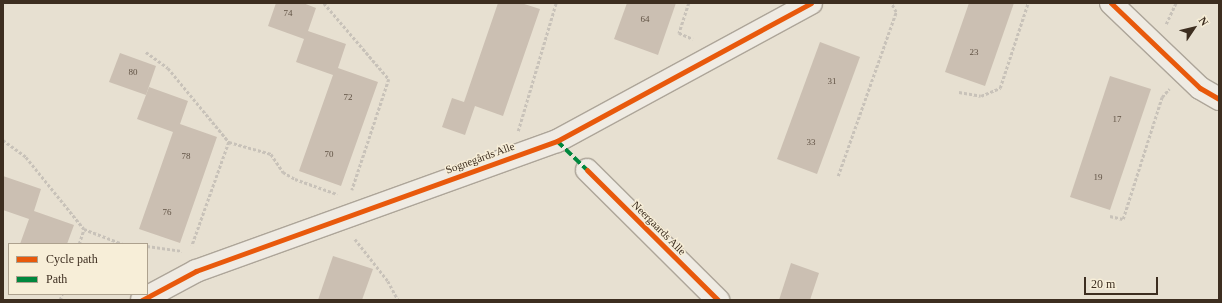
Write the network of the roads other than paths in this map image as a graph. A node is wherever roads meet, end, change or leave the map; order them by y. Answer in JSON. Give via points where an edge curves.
{"nodes":[{"id":1,"x":811,"y":3,"type":"edge"},
{"id":2,"x":1111,"y":3,"type":"edge"},
{"id":3,"x":1219,"y":99,"type":"edge"},
{"id":4,"x":587,"y":170,"type":"dead end"},
{"id":5,"x":142,"y":300,"type":"edge"},
{"id":6,"x":718,"y":300,"type":"edge"}],
"edges":[{"from":1,"to":5,"type":"street","name":"Sognegårds Alle","via":[[557,141],[348,210],[196,271]]},
{"from":2,"to":3,"type":"street","via":[[1200,88]]},
{"from":4,"to":6,"type":"street","name":"Neergaards Alle"}]}
